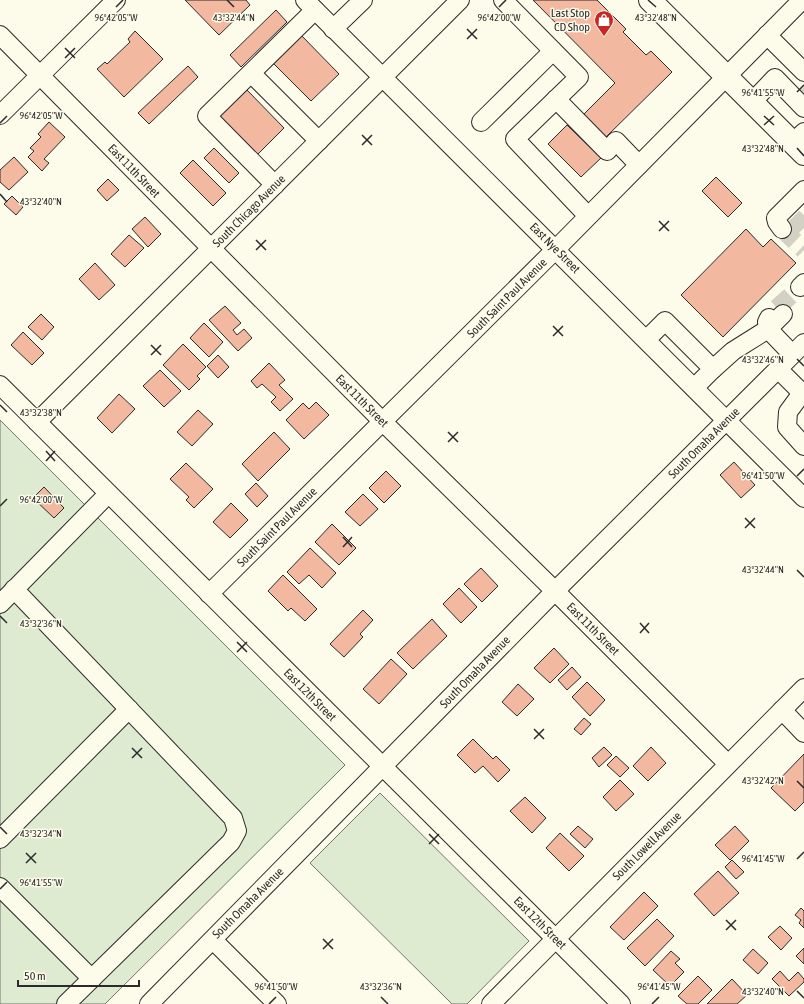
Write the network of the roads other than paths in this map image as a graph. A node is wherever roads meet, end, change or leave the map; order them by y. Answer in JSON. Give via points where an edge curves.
{"nodes":[{"id":1,"x":116,"y":0,"type":"edge"},
{"id":2,"x":363,"y":0,"type":"edge"},
{"id":3,"x":460,"y":0,"type":"edge"},
{"id":4,"x":503,"y":0,"type":"edge"},
{"id":5,"x":650,"y":0,"type":"edge"},
{"id":6,"x":802,"y":0,"type":"edge"},
{"id":7,"x":310,"y":5,"type":"edge"},
{"id":8,"x":334,"y":29,"type":"junction"},
{"id":9,"x":0,"y":35,"type":"edge"},
{"id":10,"x":767,"y":35,"type":"junction"},
{"id":11,"x":553,"y":51,"type":"junction"},
{"id":12,"x":802,"y":72,"type":"edge"},
{"id":13,"x":251,"y":73,"type":"junction"},
{"id":14,"x":40,"y":75,"type":"junction"},
{"id":15,"x":726,"y":76,"type":"junction"},
{"id":16,"x":382,"y":78,"type":"junction"},
{"id":17,"x":556,"y":99,"type":"junction"},
{"id":18,"x":752,"y":102,"type":"junction"},
{"id":19,"x":804,"y":108,"type":"edge"},
{"id":20,"x":0,"y":115,"type":"edge"},
{"id":21,"x":481,"y":122,"type":"dead end"},
{"id":22,"x":319,"y":141,"type":"junction"},
{"id":23,"x":800,"y":143,"type":"edge"},
{"id":24,"x":639,"y":165,"type":"junction"},
{"id":25,"x":275,"y":185,"type":"junction"},
{"id":26,"x":588,"y":216,"type":"junction"},
{"id":27,"x":211,"y":249,"type":"junction"},
{"id":28,"x":556,"y":249,"type":"junction"},
{"id":29,"x":780,"y":311,"type":"tunnel mouth"},
{"id":30,"x":768,"y":329,"type":"junction"},
{"id":31,"x":646,"y":340,"type":"junction"},
{"id":32,"x":798,"y":348,"type":"edge"},
{"id":33,"x":713,"y":369,"type":"junction"},
{"id":34,"x":778,"y":369,"type":"junction"},
{"id":35,"x":0,"y":385,"type":"edge"},
{"id":36,"x":694,"y":388,"type":"junction"},
{"id":37,"x":803,"y":394,"type":"edge"},
{"id":38,"x":726,"y":420,"type":"junction"},
{"id":39,"x":37,"y":422,"type":"junction"},
{"id":40,"x":382,"y":422,"type":"junction"},
{"id":41,"x":804,"y":446,"type":"edge"},
{"id":42,"x":108,"y":494,"type":"junction"},
{"id":43,"x":804,"y":498,"type":"edge"},
{"id":44,"x":14,"y":589,"type":"junction"},
{"id":45,"x":555,"y":591,"type":"junction"},
{"id":46,"x":209,"y":594,"type":"junction"},
{"id":47,"x":0,"y":604,"type":"edge"},
{"id":48,"x":804,"y":688,"type":"edge"},
{"id":49,"x":129,"y":709,"type":"junction"},
{"id":50,"x":782,"y":710,"type":"junction"},
{"id":51,"x":804,"y":733,"type":"edge"},
{"id":52,"x":728,"y":764,"type":"junction"},
{"id":53,"x":383,"y":767,"type":"junction"},
{"id":54,"x":0,"y":839,"type":"edge"},
{"id":55,"x":0,"y":887,"type":"edge"},
{"id":56,"x":556,"y":938,"type":"junction"},
{"id":57,"x":213,"y":940,"type":"junction"},
{"id":58,"x":92,"y":979,"type":"junction"},
{"id":59,"x":66,"y":1004,"type":"edge"},
{"id":60,"x":149,"y":1004,"type":"edge"},
{"id":61,"x":277,"y":1004,"type":"edge"},
{"id":62,"x":491,"y":1004,"type":"edge"},
{"id":63,"x":621,"y":1004,"type":"edge"}],
"edges":[{"from":1,"to":14,"type":"street"},
{"from":2,"to":8,"type":"street"},
{"from":3,"to":16,"type":"street","name":"South Chicago Avenue"},
{"from":4,"to":11,"type":"street"},
{"from":5,"to":15,"type":"main road"},
{"from":6,"to":10,"type":"street","name":"South Saint Paul Avenue"},
{"from":7,"to":8,"type":"street","name":"East Nye Street"},
{"from":7,"to":13,"type":"street"},
{"from":8,"to":16,"type":"street","name":"East Nye Street"},
{"from":9,"to":14,"type":"street","name":"East 11th Street"},
{"from":10,"to":12,"type":"street"},
{"from":10,"to":15,"type":"street","name":"South Saint Paul Avenue"},
{"from":11,"to":17,"type":"street","via":[[579,77]]},
{"from":11,"to":21,"type":"street"},
{"from":13,"to":22,"type":"street"},
{"from":13,"to":25,"type":"street","via":[[207,116]]},
{"from":14,"to":20,"type":"street"},
{"from":14,"to":27,"type":"street","name":"East 11th Street"},
{"from":15,"to":18,"type":"main road"},
{"from":15,"to":24,"type":"street","name":"South Saint Paul Avenue"},
{"from":16,"to":22,"type":"street","name":"South Chicago Avenue"},
{"from":16,"to":28,"type":"street","name":"East Nye Street"},
{"from":17,"to":24,"type":"street","via":[[607,151],[616,141]]},
{"from":17,"to":26,"type":"street","via":[[515,139]]},
{"from":18,"to":19,"type":"street","via":[[774,78]]},
{"from":18,"to":23,"type":"main road"},
{"from":22,"to":25,"type":"street","name":"South Chicago Avenue"},
{"from":24,"to":26,"type":"street","name":"South Saint Paul Avenue"},
{"from":25,"to":27,"type":"street","name":"South Chicago Avenue"},
{"from":26,"to":28,"type":"street","name":"South Saint Paul Avenue"},
{"from":27,"to":39,"type":"street","name":"South Chicago Avenue"},
{"from":27,"to":40,"type":"street","name":"East 11th Street"},
{"from":28,"to":31,"type":"street","name":"East Nye Street"},
{"from":28,"to":40,"type":"street","name":"South Saint Paul Avenue"},
{"from":29,"to":30,"type":"street","via":[[767,322]]},
{"from":30,"to":32,"type":"street"},
{"from":30,"to":33,"type":"street","via":[[733,351]]},
{"from":31,"to":33,"type":"street","via":[[665,321]]},
{"from":31,"to":36,"type":"street","name":"East Nye Street"},
{"from":32,"to":34,"type":"street","name":"South Omaha Avenue"},
{"from":33,"to":36,"type":"street"},
{"from":34,"to":37,"type":"street"},
{"from":34,"to":38,"type":"street","name":"South Omaha Avenue"},
{"from":35,"to":39,"type":"street","name":"East 12th Street"},
{"from":36,"to":38,"type":"street","name":"East Nye Street"},
{"from":37,"to":41,"type":"street","via":[[788,412],[786,427]]},
{"from":38,"to":43,"type":"street","name":"East Nye Street"},
{"from":38,"to":45,"type":"street","name":"South Omaha Avenue"},
{"from":39,"to":42,"type":"street","name":"East 12th Street"},
{"from":40,"to":45,"type":"street","name":"East 11th Street"},
{"from":40,"to":46,"type":"street","name":"South Saint Paul Avenue"},
{"from":42,"to":44,"type":"street"},
{"from":42,"to":46,"type":"street","name":"East 12th Street"},
{"from":44,"to":47,"type":"street"},
{"from":44,"to":49,"type":"street"},
{"from":45,"to":52,"type":"street","name":"East 11th Street"},
{"from":45,"to":53,"type":"street","name":"South Omaha Avenue"},
{"from":46,"to":53,"type":"street","name":"East 12th Street"},
{"from":48,"to":50,"type":"street","name":"South Lowell Avenue"},
{"from":49,"to":54,"type":"street"},
{"from":49,"to":58,"type":"street","via":[[233,818],[237,831],[231,842]]},
{"from":50,"to":51,"type":"street"},
{"from":50,"to":52,"type":"street","name":"South Lowell Avenue"},
{"from":52,"to":56,"type":"street","name":"South Lowell Avenue"},
{"from":53,"to":56,"type":"street","name":"East 12th Street"},
{"from":53,"to":57,"type":"street","name":"South Omaha Avenue"},
{"from":55,"to":58,"type":"street"},
{"from":56,"to":62,"type":"street","name":"South Lowell Avenue"},
{"from":56,"to":63,"type":"street","name":"East 12th Street"},
{"from":57,"to":60,"type":"street","name":"South Omaha Avenue"},
{"from":57,"to":61,"type":"street"},
{"from":58,"to":59,"type":"street"}]}
